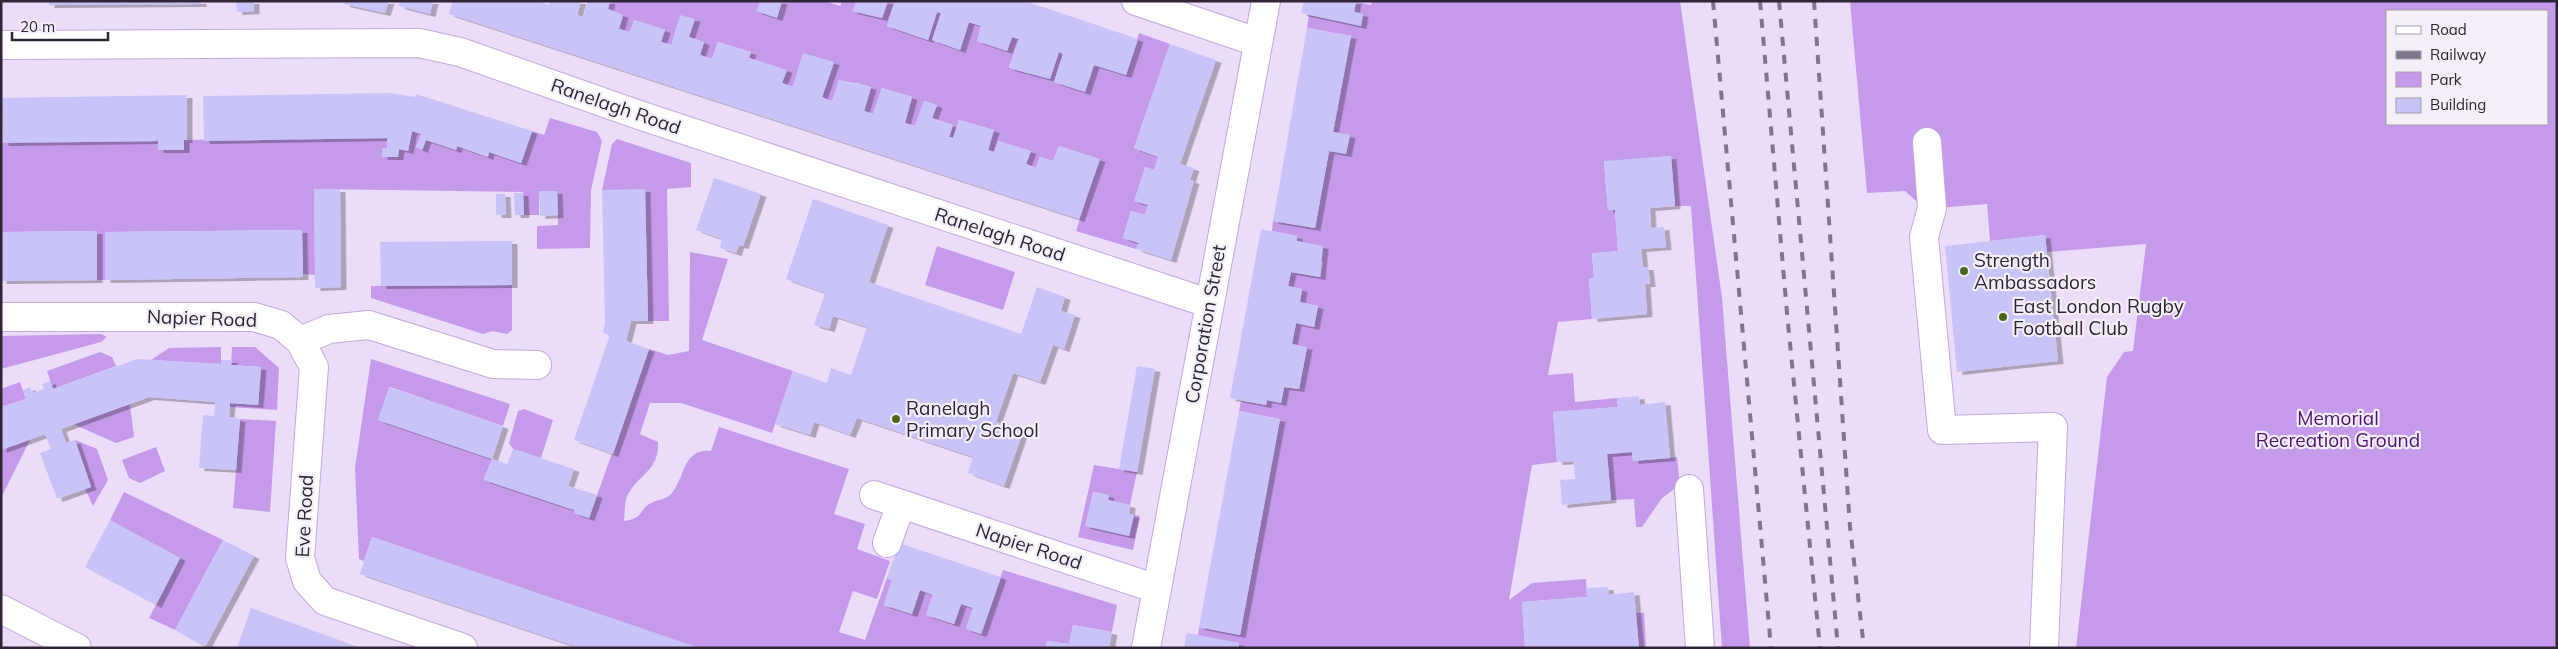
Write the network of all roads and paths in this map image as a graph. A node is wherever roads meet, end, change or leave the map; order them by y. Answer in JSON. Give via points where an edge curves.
{"nodes":[{"id":1,"x":1136,"y":1,"type":"edge"},
{"id":2,"x":1266,"y":1,"type":"edge"},
{"id":3,"x":1257,"y":42,"type":"junction"},
{"id":4,"x":1,"y":45,"type":"edge"},
{"id":5,"x":1927,"y":142,"type":"dead end"},
{"id":6,"x":1208,"y":304,"type":"junction"},
{"id":7,"x":1,"y":317,"type":"edge"},
{"id":8,"x":300,"y":341,"type":"junction"},
{"id":9,"x":537,"y":364,"type":"dead end"},
{"id":10,"x":1689,"y":489,"type":"dead end"},
{"id":11,"x":874,"y":495,"type":"dead end"},
{"id":12,"x":901,"y":504,"type":"junction"},
{"id":13,"x":887,"y":543,"type":"dead end"},
{"id":14,"x":1157,"y":589,"type":"junction"},
{"id":15,"x":1,"y":609,"type":"edge"},
{"id":16,"x":77,"y":648,"type":"edge"},
{"id":17,"x":463,"y":648,"type":"edge"},
{"id":18,"x":1146,"y":648,"type":"edge"},
{"id":19,"x":1700,"y":648,"type":"edge"},
{"id":20,"x":2044,"y":648,"type":"edge"}],
"edges":[{"from":1,"to":3,"type":"street"},
{"from":2,"to":3,"type":"street","name":"Corporation Street"},
{"from":3,"to":6,"type":"street","name":"Corporation Street"},
{"from":4,"to":6,"type":"street","name":"Ranelagh Road","via":[[420,43],[460,52],[622,110]]},
{"from":5,"to":20,"type":"street","via":[[1932,208],[1924,237],[1942,430],[2054,427]]},
{"from":6,"to":14,"type":"street","name":"Corporation Street"},
{"from":7,"to":8,"type":"street","name":"Napier Road","via":[[254,317],[281,325]]},
{"from":8,"to":9,"type":"street","via":[[329,329],[369,325],[493,364]]},
{"from":8,"to":17,"type":"street","name":"Eve Road","via":[[314,367],[300,558],[307,581],[325,601]]},
{"from":10,"to":19,"type":"street"},
{"from":11,"to":12,"type":"street","name":"Napier Road"},
{"from":12,"to":13,"type":"street"},
{"from":12,"to":14,"type":"street","name":"Napier Road"},
{"from":14,"to":18,"type":"street","name":"Corporation Street"},
{"from":15,"to":16,"type":"street"}]}
